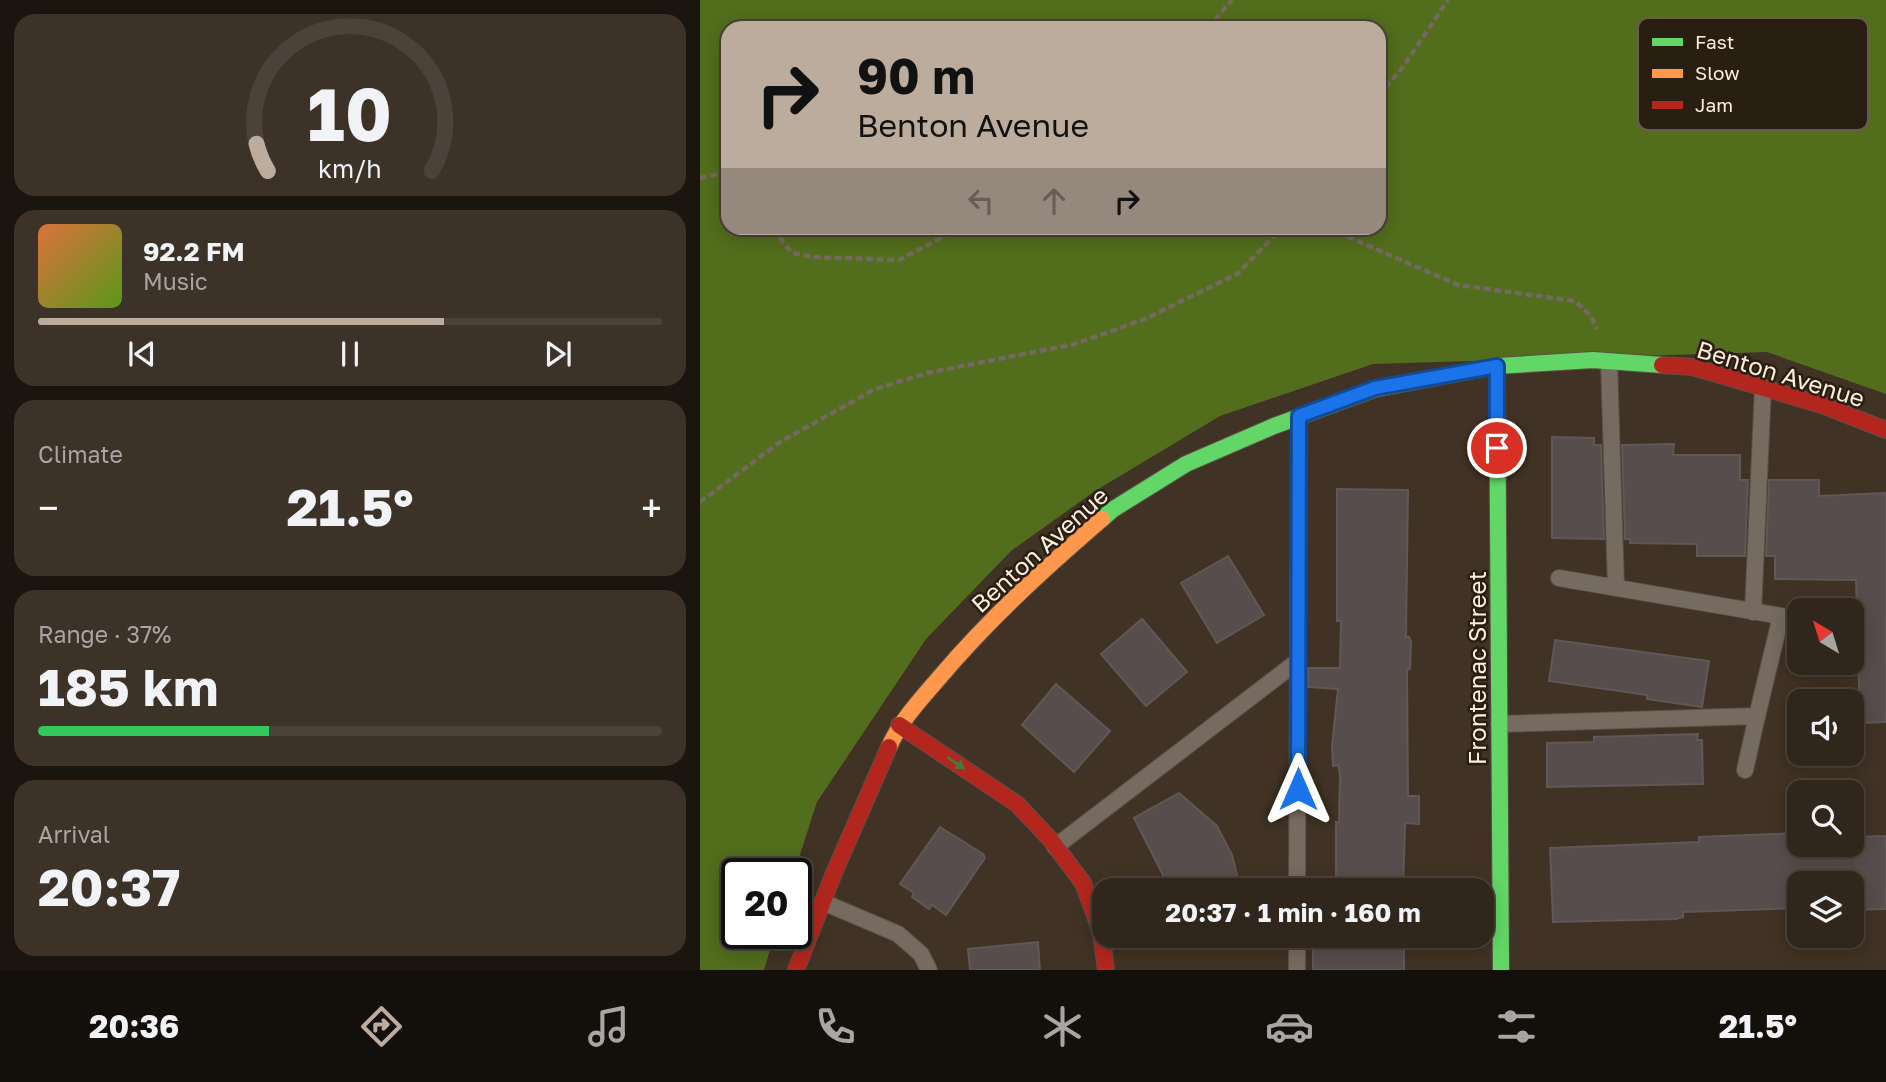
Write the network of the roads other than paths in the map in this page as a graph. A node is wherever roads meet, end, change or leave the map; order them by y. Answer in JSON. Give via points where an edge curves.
{"nodes":[{"id":1,"x":1609,"y":362,"type":"junction"},
{"id":2,"x":1497,"y":366,"type":"junction"},
{"id":3,"x":1763,"y":387,"type":"junction"},
{"id":4,"x":1299,"y":416,"type":"junction"},
{"id":5,"x":1886,"y":430,"type":"edge"},
{"id":6,"x":1559,"y":578,"type":"dead end"},
{"id":7,"x":1616,"y":588,"type":"junction"},
{"id":8,"x":1753,"y":612,"type":"junction"},
{"id":9,"x":1298,"y":661,"type":"junction"},
{"id":10,"x":1757,"y":716,"type":"junction"},
{"id":11,"x":1499,"y":724,"type":"junction"},
{"id":12,"x":899,"y":725,"type":"junction"},
{"id":13,"x":1745,"y":770,"type":"dead end"},
{"id":14,"x":1055,"y":847,"type":"junction"},
{"id":15,"x":1297,"y":878,"type":"edge"},
{"id":16,"x":823,"y":902,"type":"junction"},
{"id":17,"x":1297,"y":948,"type":"edge"},
{"id":18,"x":796,"y":970,"type":"edge"},
{"id":19,"x":929,"y":970,"type":"edge"},
{"id":20,"x":1106,"y":970,"type":"edge"},
{"id":21,"x":1297,"y":970,"type":"edge"},
{"id":22,"x":1501,"y":970,"type":"edge"}],
"edges":[{"from":1,"to":2,"type":"street","name":"Benton Avenue"},
{"from":1,"to":3,"type":"street","name":"Benton Avenue","via":[[1693,367]]},
{"from":1,"to":7,"type":"lane"},
{"from":2,"to":4,"type":"street","name":"Benton Avenue","via":[[1375,388]]},
{"from":2,"to":11,"type":"street","name":"Frontenac Street"},
{"from":3,"to":5,"type":"street","name":"Benton Avenue"},
{"from":3,"to":8,"type":"lane"},
{"from":4,"to":9,"type":"lane"},
{"from":4,"to":12,"type":"street","name":"Benton Avenue","via":[[1186,464],[1112,510],[968,644]]},
{"from":6,"to":7,"type":"lane"},
{"from":7,"to":8,"type":"lane"},
{"from":8,"to":10,"type":"lane","via":[[1781,616]]},
{"from":9,"to":14,"type":"lane"},
{"from":9,"to":15,"type":"lane"},
{"from":10,"to":11,"type":"lane"},
{"from":10,"to":13,"type":"lane"},
{"from":11,"to":22,"type":"street","name":"Frontenac Street"},
{"from":12,"to":14,"type":"street","one_way":true,"via":[[1017,804]]},
{"from":12,"to":16,"type":"street","name":"Benton Avenue"},
{"from":14,"to":20,"type":"street","via":[[1083,883],[1101,932]]},
{"from":16,"to":18,"type":"street","name":"Benton Avenue"},
{"from":16,"to":19,"type":"lane","via":[[898,933],[921,954]]},
{"from":17,"to":21,"type":"lane"}]}
